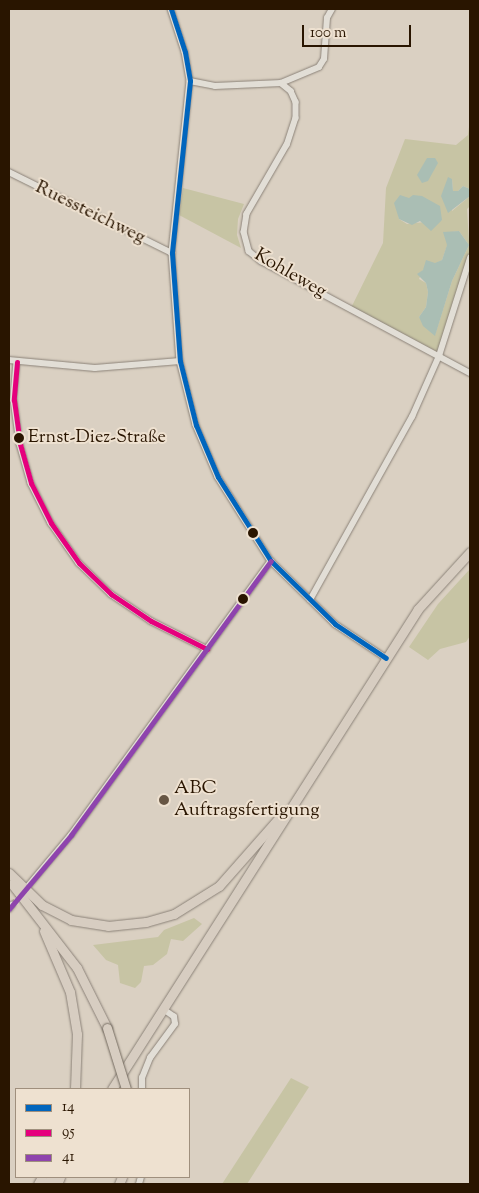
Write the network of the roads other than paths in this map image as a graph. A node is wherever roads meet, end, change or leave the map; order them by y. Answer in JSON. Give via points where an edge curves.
{"nodes":[{"id":1,"x":171,"y":9,"type":"edge"},
{"id":2,"x":332,"y":9,"type":"edge"},
{"id":3,"x":190,"y":81,"type":"junction"},
{"id":4,"x":281,"y":83,"type":"junction"},
{"id":5,"x":9,"y":172,"type":"edge"},
{"id":6,"x":172,"y":253,"type":"junction"},
{"id":7,"x":470,"y":258,"type":"edge"},
{"id":8,"x":439,"y":356,"type":"junction"},
{"id":9,"x":9,"y":360,"type":"edge"},
{"id":10,"x":180,"y":361,"type":"junction"},
{"id":11,"x":17,"y":362,"type":"junction"},
{"id":12,"x":470,"y":373,"type":"edge"},
{"id":13,"x":470,"y":552,"type":"edge"},
{"id":14,"x":271,"y":561,"type":"junction"},
{"id":15,"x":310,"y":600,"type":"junction"},
{"id":16,"x":207,"y":649,"type":"junction"},
{"id":17,"x":386,"y":658,"type":"junction"},
{"id":18,"x":296,"y":798,"type":"junction"},
{"id":19,"x":9,"y":873,"type":"edge"},
{"id":20,"x":9,"y":879,"type":"edge"},
{"id":21,"x":29,"y":885,"type":"dead end"},
{"id":22,"x":38,"y":917,"type":"junction"},
{"id":23,"x":164,"y":1010,"type":"junction"},
{"id":24,"x":75,"y":1088,"type":"edge"},
{"id":25,"x":113,"y":1088,"type":"edge"},
{"id":26,"x":126,"y":1088,"type":"edge"},
{"id":27,"x":142,"y":1088,"type":"edge"}],
"edges":[{"from":1,"to":3,"type":"street","via":[[185,52]]},
{"from":2,"to":4,"type":"street","via":[[327,18],[324,60],[319,67]]},
{"from":3,"to":4,"type":"street","via":[[215,86]]},
{"from":3,"to":6,"type":"street"},
{"from":4,"to":8,"type":"street","name":"Kohleweg","via":[[294,96],[296,118],[287,145],[247,214],[244,232],[249,251],[261,261]]},
{"from":5,"to":6,"type":"street","name":"Ruessteichweg"},
{"from":6,"to":10,"type":"street"},
{"from":7,"to":8,"type":"street"},
{"from":8,"to":12,"type":"street","name":"Kohleweg"},
{"from":8,"to":15,"type":"street","via":[[412,417]]},
{"from":9,"to":11,"type":"street"},
{"from":10,"to":11,"type":"street","via":[[95,368]]},
{"from":10,"to":14,"type":"street","via":[[204,446],[233,503]]},
{"from":11,"to":16,"type":"street","via":[[14,400],[20,444],[31,483],[51,524],[80,563],[111,594],[151,621]]},
{"from":13,"to":17,"type":"main road","via":[[418,609]]},
{"from":14,"to":15,"type":"street"},
{"from":14,"to":16,"type":"street"},
{"from":15,"to":17,"type":"street","via":[[336,624]]},
{"from":16,"to":21,"type":"street","via":[[71,835]]},
{"from":17,"to":18,"type":"main road"},
{"from":18,"to":19,"type":"main road","via":[[218,886],[174,914],[146,922],[108,926],[71,920],[42,905]]},
{"from":18,"to":23,"type":"main road"},
{"from":20,"to":22,"type":"main road"},
{"from":22,"to":24,"type":"main road","via":[[70,992],[77,1034]]},
{"from":22,"to":26,"type":"main road","bridge":true,"via":[[78,968],[107,1028]]},
{"from":23,"to":25,"type":"main road"},
{"from":23,"to":27,"type":"street","via":[[174,1017],[175,1024],[150,1058],[142,1078]]}]}
